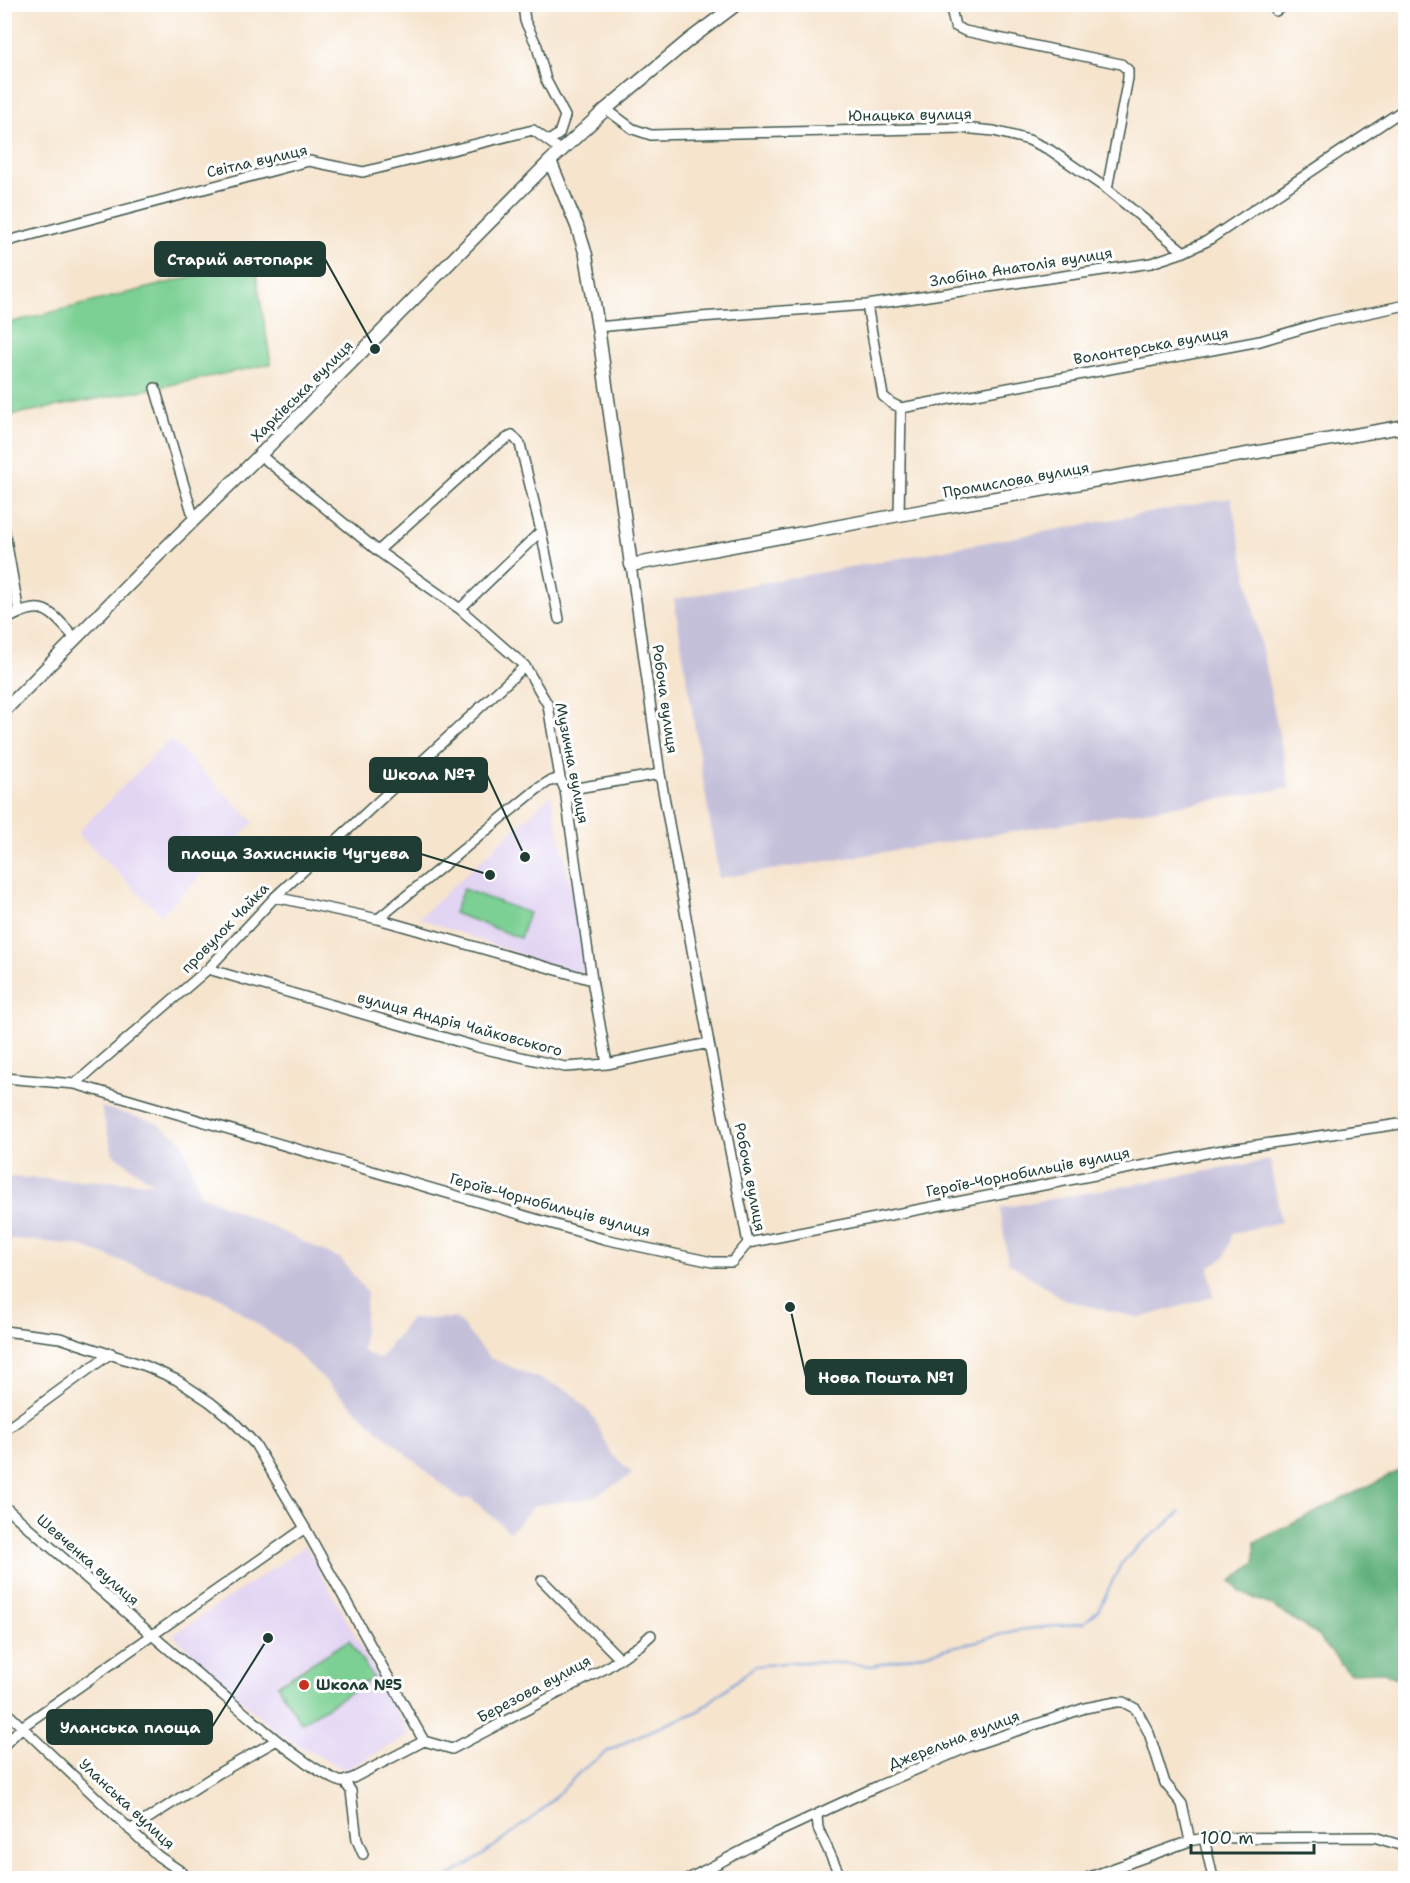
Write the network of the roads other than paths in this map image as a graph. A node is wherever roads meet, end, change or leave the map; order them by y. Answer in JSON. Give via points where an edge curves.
{"nodes":[{"id":1,"x":523,"y":4,"type":"edge"},
{"id":2,"x":737,"y":4,"type":"edge"},
{"id":3,"x":950,"y":4,"type":"edge"},
{"id":4,"x":1287,"y":4,"type":"edge"},
{"id":5,"x":1276,"y":11,"type":"dead end"},
{"id":6,"x":1406,"y":108,"type":"edge"},
{"id":7,"x":606,"y":109,"type":"junction"},
{"id":8,"x":549,"y":141,"type":"junction"},
{"id":9,"x":562,"y":151,"type":"junction"},
{"id":10,"x":550,"y":161,"type":"junction"},
{"id":11,"x":1107,"y":189,"type":"junction"},
{"id":12,"x":4,"y":242,"type":"edge"},
{"id":13,"x":1184,"y":252,"type":"junction"},
{"id":14,"x":867,"y":305,"type":"junction"},
{"id":15,"x":1406,"y":305,"type":"edge"},
{"id":16,"x":598,"y":327,"type":"junction"},
{"id":17,"x":155,"y":388,"type":"dead end"},
{"id":18,"x":901,"y":408,"type":"junction"},
{"id":19,"x":1406,"y":426,"type":"edge"},
{"id":20,"x":260,"y":455,"type":"junction"},
{"id":21,"x":900,"y":515,"type":"junction"},
{"id":22,"x":194,"y":519,"type":"junction"},
{"id":23,"x":4,"y":528,"type":"edge"},
{"id":24,"x":541,"y":531,"type":"junction"},
{"id":25,"x":378,"y":551,"type":"junction"},
{"id":26,"x":631,"y":565,"type":"junction"},
{"id":27,"x":460,"y":609,"type":"junction"},
{"id":28,"x":19,"y":613,"type":"junction"},
{"id":29,"x":559,"y":619,"type":"dead end"},
{"id":30,"x":4,"y":621,"type":"edge"},
{"id":31,"x":76,"y":639,"type":"junction"},
{"id":32,"x":525,"y":666,"type":"junction"},
{"id":33,"x":4,"y":711,"type":"edge"},
{"id":34,"x":660,"y":774,"type":"junction"},
{"id":35,"x":560,"y":778,"type":"junction"},
{"id":36,"x":565,"y":790,"type":"junction"},
{"id":37,"x":274,"y":897,"type":"junction"},
{"id":38,"x":378,"y":919,"type":"junction"},
{"id":39,"x":208,"y":969,"type":"junction"},
{"id":40,"x":592,"y":980,"type":"junction"},
{"id":41,"x":709,"y":1043,"type":"junction"},
{"id":42,"x":607,"y":1064,"type":"junction"},
{"id":43,"x":4,"y":1078,"type":"edge"},
{"id":44,"x":75,"y":1084,"type":"junction"},
{"id":45,"x":1406,"y":1123,"type":"edge"},
{"id":46,"x":748,"y":1243,"type":"junction"},
{"id":47,"x":4,"y":1331,"type":"edge"},
{"id":48,"x":111,"y":1353,"type":"junction"},
{"id":49,"x":4,"y":1431,"type":"edge"},
{"id":50,"x":4,"y":1506,"type":"edge"},
{"id":51,"x":305,"y":1528,"type":"junction"},
{"id":52,"x":542,"y":1580,"type":"dead end"},
{"id":53,"x":651,"y":1635,"type":"dead end"},
{"id":54,"x":151,"y":1636,"type":"junction"},
{"id":55,"x":620,"y":1659,"type":"junction"},
{"id":56,"x":4,"y":1710,"type":"edge"},
{"id":57,"x":23,"y":1726,"type":"junction"},
{"id":58,"x":277,"y":1740,"type":"junction"},
{"id":59,"x":424,"y":1741,"type":"junction"},
{"id":60,"x":4,"y":1745,"type":"edge"},
{"id":61,"x":344,"y":1781,"type":"junction"},
{"id":62,"x":817,"y":1815,"type":"junction"},
{"id":63,"x":130,"y":1830,"type":"junction"},
{"id":64,"x":1204,"y":1838,"type":"junction"},
{"id":65,"x":1190,"y":1841,"type":"junction"},
{"id":66,"x":1406,"y":1847,"type":"edge"},
{"id":67,"x":363,"y":1854,"type":"dead end"},
{"id":68,"x":185,"y":1878,"type":"edge"},
{"id":69,"x":690,"y":1878,"type":"edge"},
{"id":70,"x":842,"y":1878,"type":"edge"},
{"id":71,"x":1087,"y":1878,"type":"edge"},
{"id":72,"x":1213,"y":1878,"type":"edge"}],
"edges":[{"from":1,"to":8,"type":"street","via":[[525,21],[546,80],[565,116],[559,134]]},
{"from":2,"to":7,"type":"street","name":"Харківська вулиця"},
{"from":3,"to":11,"type":"street","via":[[955,26],[965,31],[1121,64],[1128,70]]},
{"from":4,"to":5,"type":"street"},
{"from":6,"to":13,"type":"street","name":"Злобіна Анатолія вулиця","via":[[1207,241]]},
{"from":7,"to":9,"type":"street","name":"Харківська вулиця"},
{"from":7,"to":11,"type":"street","name":"Юнацька вулиця","via":[[633,129],[651,135],[962,128],[994,131],[1050,150]]},
{"from":8,"to":9,"type":"street","name":"Світла вулиця"},
{"from":8,"to":12,"type":"street","name":"Світла вулиця","via":[[533,130],[363,172],[309,161]]},
{"from":9,"to":10,"type":"street","name":"Харківська вулиця"},
{"from":10,"to":16,"type":"street","name":"Робоча вулиця","via":[[586,255]]},
{"from":10,"to":20,"type":"street","name":"Харківська вулиця"},
{"from":11,"to":13,"type":"street","name":"Юнацька вулиця"},
{"from":13,"to":14,"type":"street","name":"Злобіна Анатолія вулиця","via":[[1152,262]]},
{"from":14,"to":16,"type":"street","name":"Злобіна Анатолія вулиця"},
{"from":14,"to":18,"type":"street","via":[[883,396]]},
{"from":15,"to":18,"type":"street","name":"Волонтерська вулиця","via":[[1321,322],[1260,341]]},
{"from":16,"to":26,"type":"street","name":"Робоча вулиця"},
{"from":17,"to":22,"type":"street"},
{"from":18,"to":21,"type":"street"},
{"from":19,"to":21,"type":"street","name":"Промислова вулиця"},
{"from":20,"to":22,"type":"street","name":"Харківська вулиця"},
{"from":20,"to":25,"type":"street","name":"Музична вулиця"},
{"from":21,"to":26,"type":"street","name":"Промислова вулиця"},
{"from":22,"to":31,"type":"street","name":"Харківська вулиця"},
{"from":23,"to":28,"type":"street"},
{"from":24,"to":25,"type":"street","via":[[520,444],[512,435],[491,449]]},
{"from":24,"to":27,"type":"street"},
{"from":24,"to":29,"type":"street"},
{"from":25,"to":27,"type":"street","name":"Музична вулиця"},
{"from":26,"to":34,"type":"street","name":"Робоча вулиця"},
{"from":27,"to":32,"type":"street","name":"Музична вулиця"},
{"from":28,"to":30,"type":"street"},
{"from":28,"to":31,"type":"street","via":[[36,608],[51,611]]},
{"from":31,"to":33,"type":"street","name":"Харківська вулиця"},
{"from":32,"to":35,"type":"street","name":"Музична вулиця","via":[[548,705]]},
{"from":32,"to":37,"type":"street","name":"провулок Чайка"},
{"from":34,"to":36,"type":"street"},
{"from":34,"to":41,"type":"street","name":"Робоча вулиця"},
{"from":35,"to":36,"type":"street","name":"Музична вулиця"},
{"from":35,"to":38,"type":"street","via":[[536,790]]},
{"from":36,"to":40,"type":"street","name":"Музична вулиця"},
{"from":37,"to":38,"type":"street"},
{"from":37,"to":39,"type":"street","name":"провулок Чайка"},
{"from":38,"to":40,"type":"street"},
{"from":39,"to":42,"type":"street","name":"вулиця Андрія Чайковського","via":[[477,1047],[565,1067]]},
{"from":39,"to":44,"type":"street","name":"провулок Чайка"},
{"from":40,"to":42,"type":"street","name":"Музична вулиця"},
{"from":41,"to":42,"type":"street","name":"вулиця Андрія Чайковського"},
{"from":41,"to":46,"type":"street","name":"Робоча вулиця"},
{"from":43,"to":44,"type":"street","name":"Героїв-Чорнобильців вулиця"},
{"from":44,"to":46,"type":"street","name":"Героїв-Чорнобильців вулиця","via":[[604,1239],[712,1262],[732,1262]]},
{"from":45,"to":46,"type":"street","name":"Героїв-Чорнобильців вулиця","via":[[1217,1151]]},
{"from":47,"to":48,"type":"street","via":[[60,1338]]},
{"from":48,"to":49,"type":"street"},
{"from":48,"to":51,"type":"street","via":[[177,1380],[231,1419],[255,1444]]},
{"from":50,"to":54,"type":"street","name":"Шевченка вулиця"},
{"from":51,"to":54,"type":"street"},
{"from":51,"to":59,"type":"street"},
{"from":52,"to":55,"type":"street"},
{"from":53,"to":55,"type":"street","name":"Березова вулиця"},
{"from":54,"to":57,"type":"street"},
{"from":54,"to":58,"type":"street","name":"Шевченка вулиця"},
{"from":55,"to":59,"type":"street","name":"Березова вулиця","via":[[452,1749]]},
{"from":56,"to":57,"type":"street","name":"Уланська вулиця"},
{"from":57,"to":60,"type":"street"},
{"from":57,"to":63,"type":"street","name":"Уланська вулиця"},
{"from":58,"to":61,"type":"street","name":"Шевченка вулиця","via":[[329,1777]]},
{"from":58,"to":63,"type":"street"},
{"from":59,"to":61,"type":"street"},
{"from":61,"to":67,"type":"street","via":[[351,1791],[357,1840]]},
{"from":62,"to":65,"type":"street","name":"Джерельна вулиця","via":[[968,1747],[1085,1708],[1123,1702],[1136,1709],[1149,1733],[1165,1783],[1182,1804]]},
{"from":62,"to":69,"type":"street","name":"Джерельна вулиця"},
{"from":62,"to":70,"type":"street","via":[[818,1828]]},
{"from":63,"to":68,"type":"street","name":"Уланська вулиця"},
{"from":64,"to":65,"type":"street"},
{"from":64,"to":66,"type":"street","via":[[1374,1837]]},
{"from":64,"to":72,"type":"street"},
{"from":65,"to":71,"type":"street"}]}
